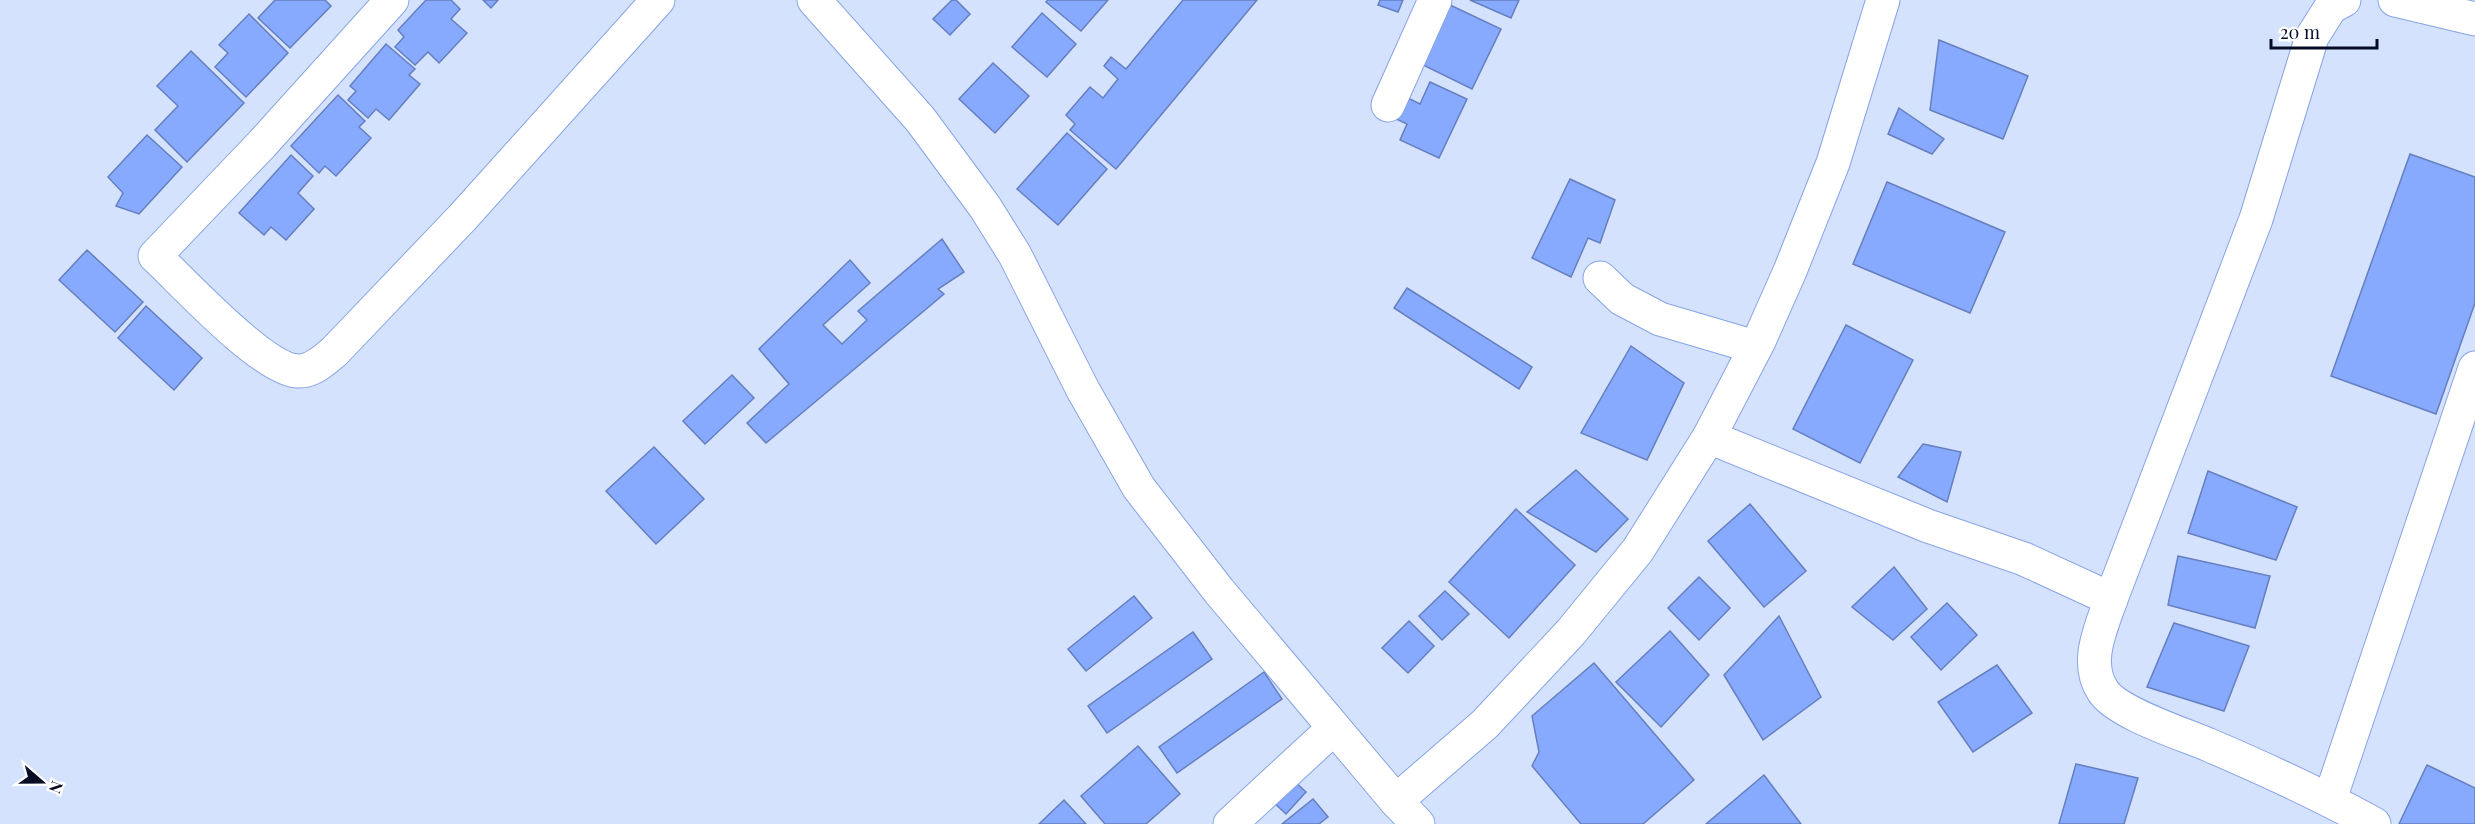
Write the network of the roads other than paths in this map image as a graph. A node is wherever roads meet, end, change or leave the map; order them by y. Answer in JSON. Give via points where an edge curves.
{"nodes":[{"id":1,"x":392,"y":0,"type":"edge"},
{"id":2,"x":658,"y":0,"type":"edge"},
{"id":3,"x":814,"y":0,"type":"edge"},
{"id":4,"x":1435,"y":0,"type":"edge"},
{"id":5,"x":1884,"y":0,"type":"edge"},
{"id":6,"x":2344,"y":0,"type":"edge"},
{"id":7,"x":2395,"y":0,"type":"edge"},
{"id":8,"x":2475,"y":19,"type":"edge"},
{"id":9,"x":1388,"y":105,"type":"dead end"},
{"id":10,"x":1600,"y":278,"type":"dead end"},
{"id":11,"x":1755,"y":348,"type":"junction"},
{"id":12,"x":2475,"y":368,"type":"edge"},
{"id":13,"x":1709,"y":437,"type":"junction"},
{"id":14,"x":2111,"y":599,"type":"junction"},
{"id":15,"x":1334,"y":728,"type":"junction"},
{"id":16,"x":2330,"y":799,"type":"junction"},
{"id":17,"x":1396,"y":801,"type":"junction"},
{"id":18,"x":1230,"y":824,"type":"edge"},
{"id":19,"x":1418,"y":824,"type":"edge"},
{"id":20,"x":2374,"y":824,"type":"edge"}],
"edges":[{"from":1,"to":2,"type":"street","via":[[155,256],[237,334],[285,368],[309,369],[334,352],[462,218]]},
{"from":3,"to":15,"type":"street","via":[[920,119],[985,207],[1015,255],[1083,390],[1139,488]]},
{"from":4,"to":9,"type":"street"},
{"from":5,"to":11,"type":"street","via":[[1833,164]]},
{"from":6,"to":14,"type":"street","via":[[2331,6],[2312,37],[2256,219]]},
{"from":7,"to":8,"type":"street"},
{"from":10,"to":11,"type":"street","via":[[1622,299],[1660,319]]},
{"from":11,"to":13,"type":"street"},
{"from":12,"to":16,"type":"street"},
{"from":13,"to":14,"type":"street","via":[[1928,526],[2024,559]]},
{"from":13,"to":17,"type":"street","via":[[1638,550],[1571,632],[1485,724]]},
{"from":14,"to":16,"type":"street","via":[[2094,663],[2096,677],[2109,698]]},
{"from":15,"to":17,"type":"street"},
{"from":15,"to":18,"type":"street"},
{"from":16,"to":20,"type":"street"},
{"from":17,"to":19,"type":"street"}]}
